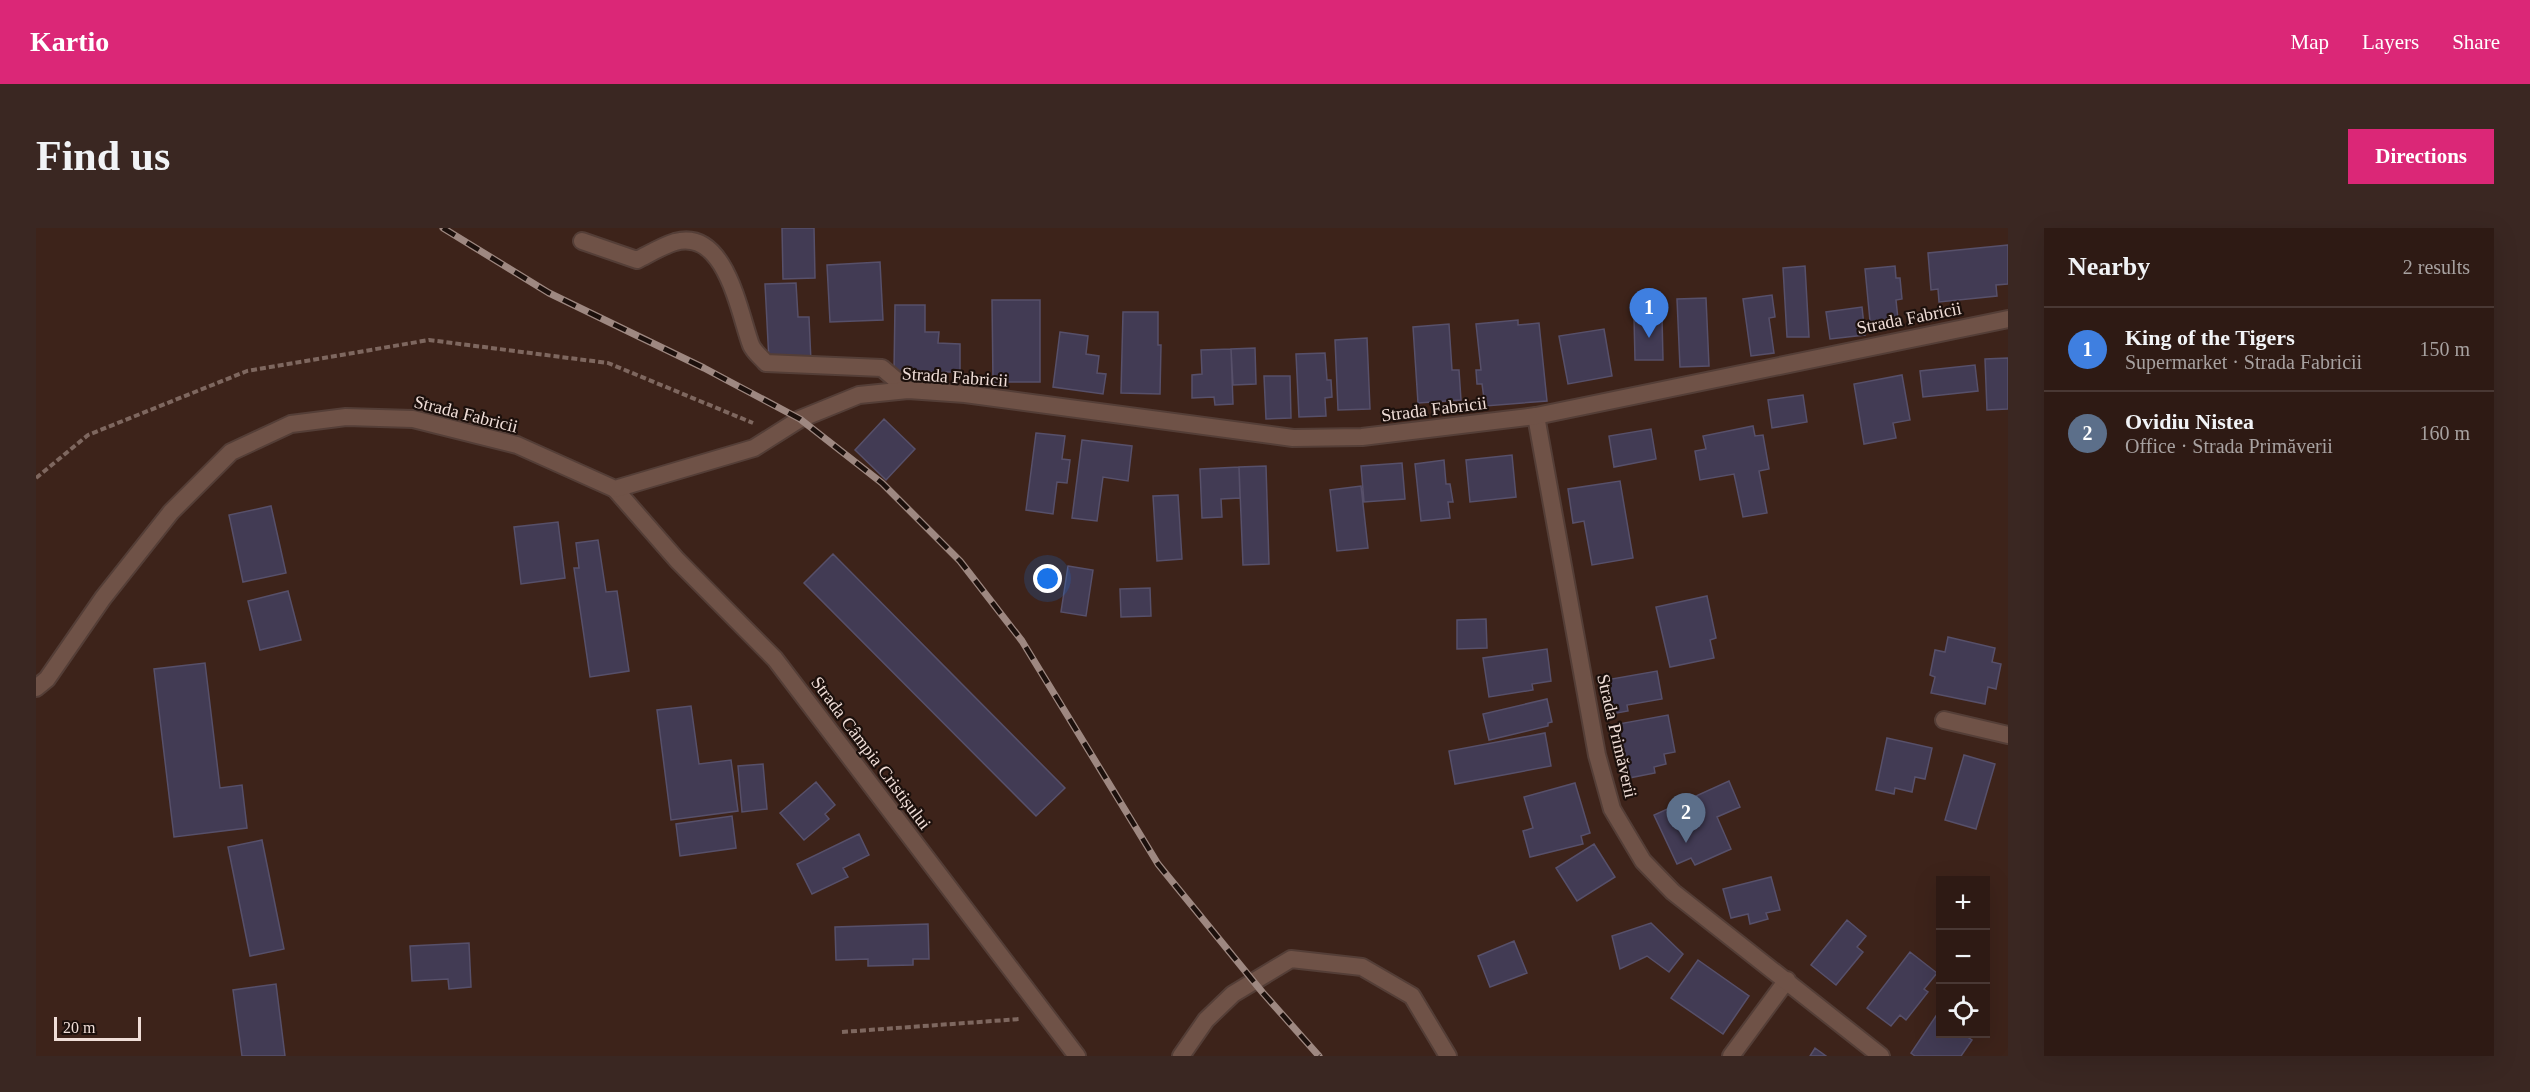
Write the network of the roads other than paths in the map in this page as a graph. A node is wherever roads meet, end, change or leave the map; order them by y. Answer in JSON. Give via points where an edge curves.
{"nodes":[{"id":1,"x":582,"y":241,"type":"dead end"},
{"id":2,"x":2008,"y":319,"type":"edge"},
{"id":3,"x":908,"y":390,"type":"junction"},
{"id":4,"x":1536,"y":416,"type":"junction"},
{"id":5,"x":615,"y":489,"type":"junction"},
{"id":6,"x":36,"y":688,"type":"edge"},
{"id":7,"x":1944,"y":720,"type":"dead end"},
{"id":8,"x":2008,"y":735,"type":"edge"},
{"id":9,"x":1787,"y":980,"type":"junction"},
{"id":10,"x":1077,"y":1056,"type":"edge"},
{"id":11,"x":1181,"y":1056,"type":"edge"},
{"id":12,"x":1448,"y":1056,"type":"edge"},
{"id":13,"x":1731,"y":1056,"type":"edge"},
{"id":14,"x":1881,"y":1056,"type":"edge"}],
"edges":[{"from":1,"to":3,"type":"street","via":[[637,260],[676,241],[696,240],[713,250],[733,286],[752,348],[766,363],[882,368]]},
{"from":2,"to":4,"type":"street","name":"Strada Fabricii"},
{"from":3,"to":4,"type":"street","name":"Strada Fabricii","via":[[965,394],[1293,438],[1362,437]]},
{"from":3,"to":5,"type":"street","name":"Strada Fabricii","via":[[859,395],[800,418],[754,448]]},
{"from":4,"to":9,"type":"street","name":"Strada Primăverii","via":[[1597,755],[1612,809],[1643,861],[1672,892]]},
{"from":5,"to":6,"type":"street","name":"Strada Fabricii","via":[[518,445],[413,418],[346,417],[291,424],[231,452],[171,512],[103,598],[47,679]]},
{"from":5,"to":10,"type":"street","name":"Strada Câmpia Cristișului","via":[[677,560],[775,659]]},
{"from":7,"to":8,"type":"street"},
{"from":9,"to":13,"type":"street"},
{"from":9,"to":14,"type":"street","name":"Strada Primăverii"},
{"from":11,"to":12,"type":"street","via":[[1206,1020],[1233,994],[1291,959],[1362,967],[1412,996]]}]}
